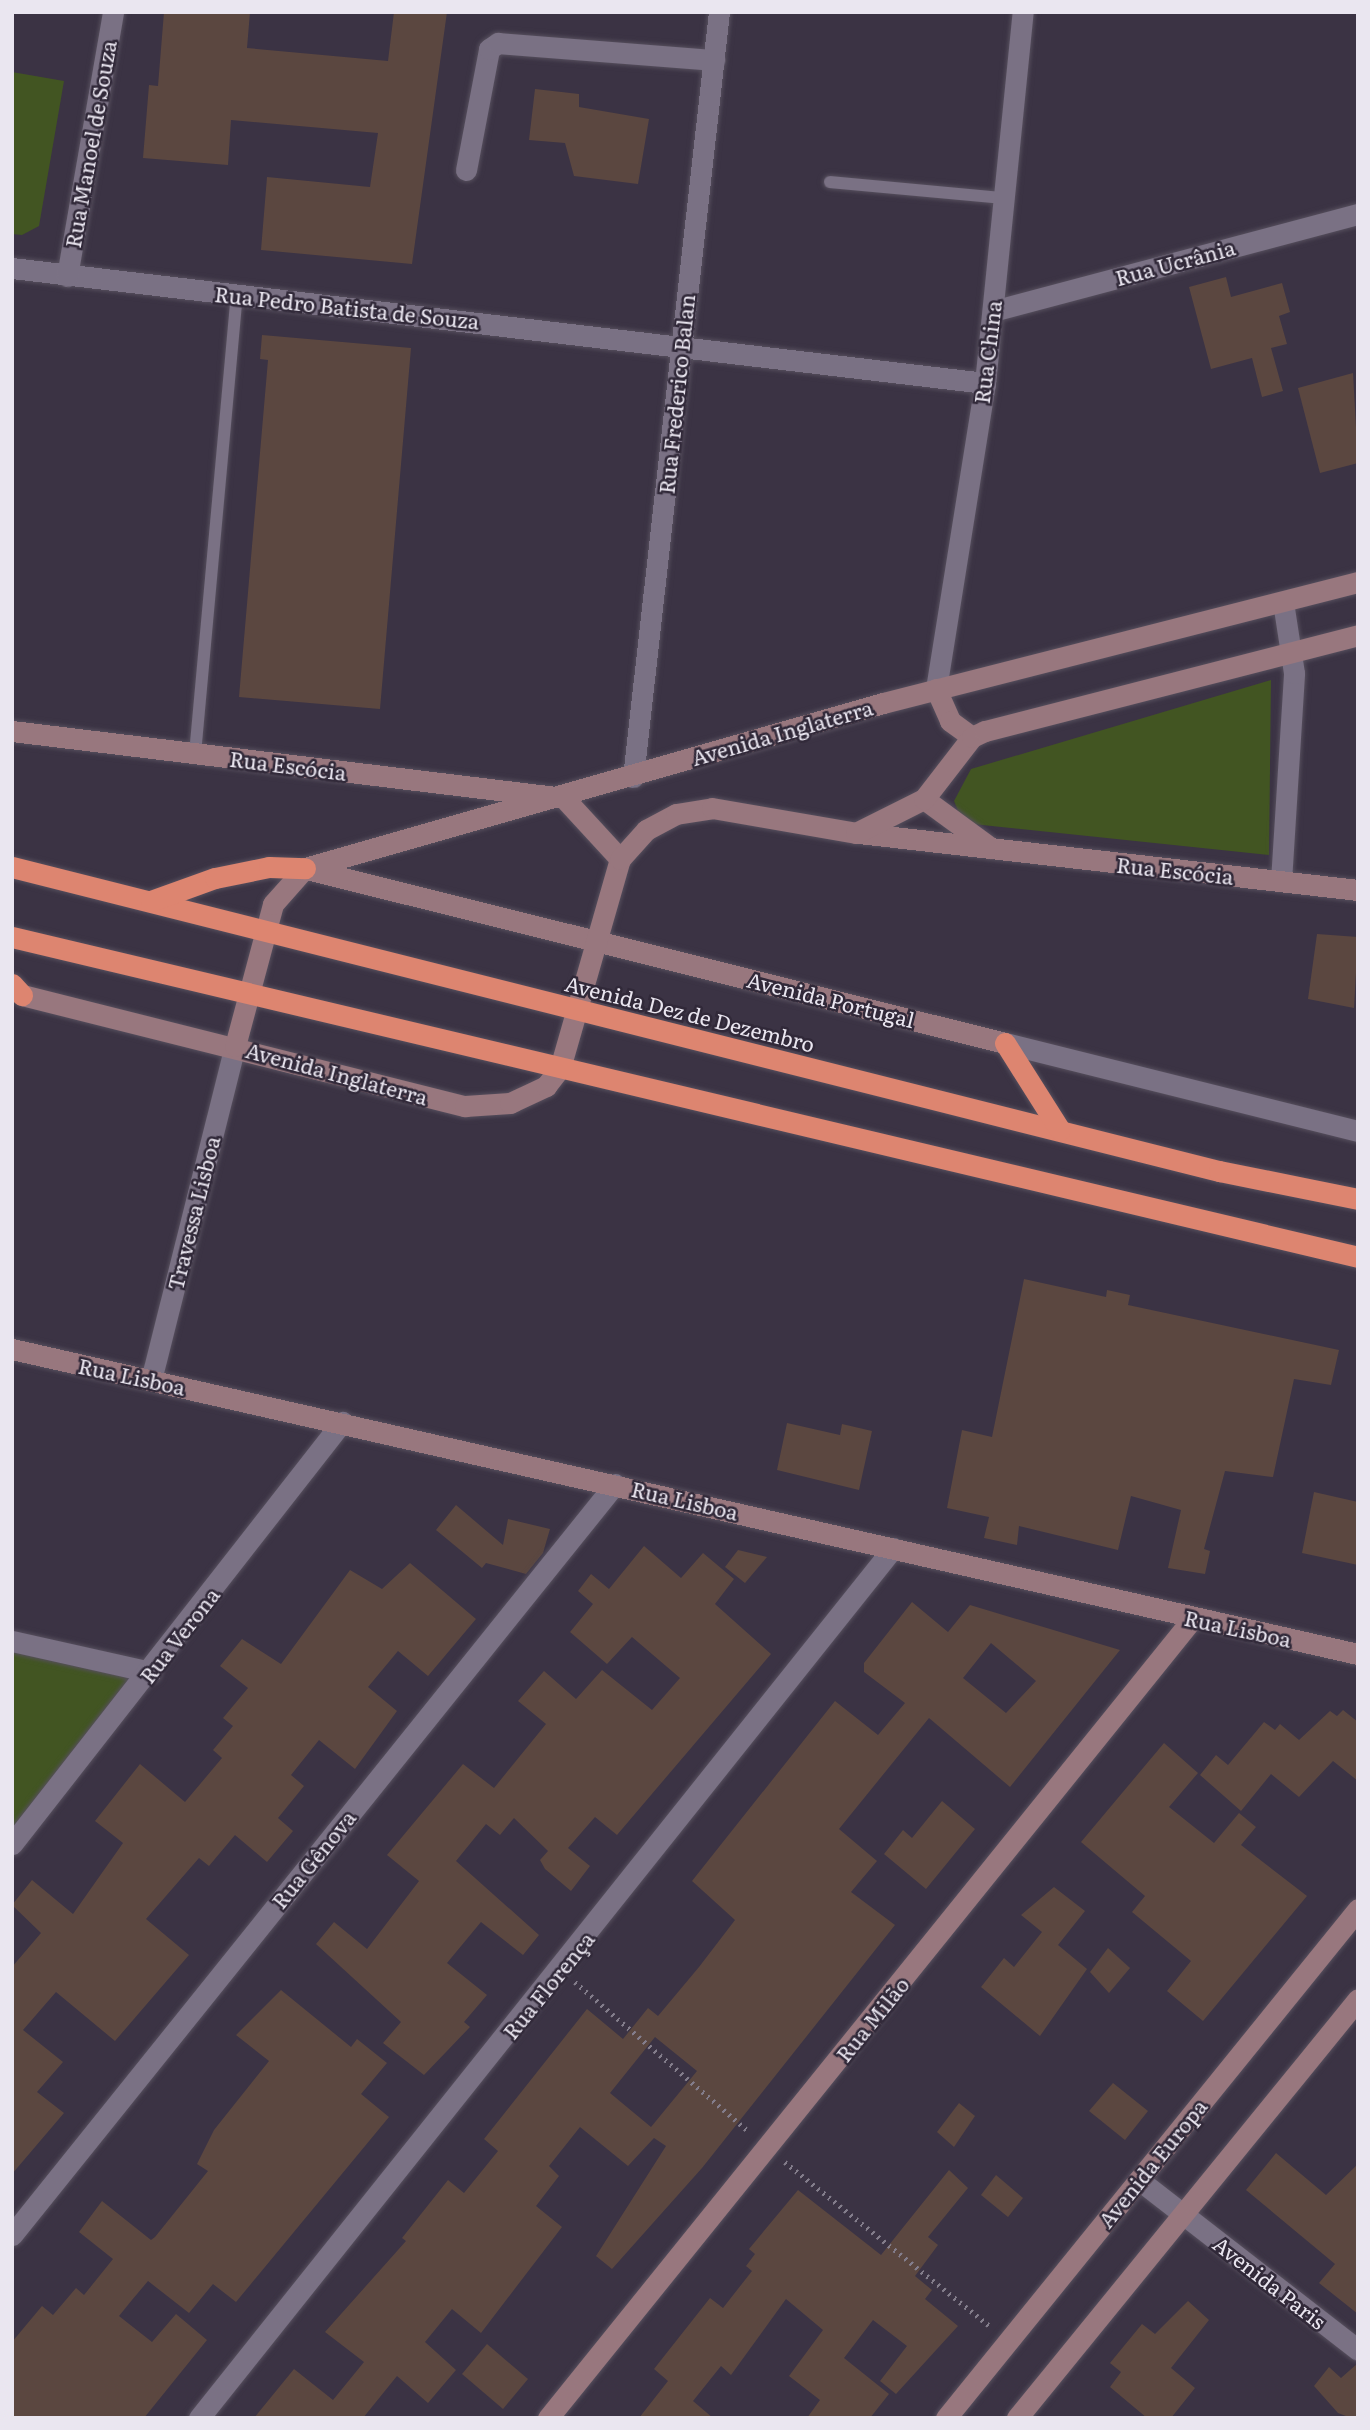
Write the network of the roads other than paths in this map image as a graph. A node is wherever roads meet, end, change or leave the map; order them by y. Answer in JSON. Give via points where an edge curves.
{"nodes":[{"id":1,"x":113,"y":12,"type":"edge"},
{"id":2,"x":719,"y":12,"type":"edge"},
{"id":3,"x":1023,"y":12,"type":"edge"},
{"id":4,"x":714,"y":60,"type":"junction"},
{"id":5,"x":466,"y":170,"type":"dead end"},
{"id":6,"x":830,"y":182,"type":"dead end"},
{"id":7,"x":1003,"y":198,"type":"junction"},
{"id":8,"x":1358,"y":214,"type":"edge"},
{"id":9,"x":12,"y":268,"type":"edge"},
{"id":10,"x":67,"y":276,"type":"junction"},
{"id":11,"x":237,"y":295,"type":"junction"},
{"id":12,"x":993,"y":311,"type":"junction"},
{"id":13,"x":682,"y":345,"type":"junction"},
{"id":14,"x":985,"y":383,"type":"junction"},
{"id":15,"x":1358,"y":582,"type":"edge"},
{"id":16,"x":1283,"y":602,"type":"junction"},
{"id":17,"x":1358,"y":635,"type":"edge"},
{"id":18,"x":1294,"y":652,"type":"junction"},
{"id":19,"x":936,"y":689,"type":"junction"},
{"id":20,"x":12,"y":731,"type":"edge"},
{"id":21,"x":972,"y":737,"type":"junction"},
{"id":22,"x":195,"y":754,"type":"junction"},
{"id":23,"x":633,"y":776,"type":"junction"},
{"id":24,"x":564,"y":798,"type":"junction"},
{"id":25,"x":924,"y":799,"type":"junction"},
{"id":26,"x":856,"y":833,"type":"junction"},
{"id":27,"x":993,"y":850,"type":"junction"},
{"id":28,"x":620,"y":859,"type":"junction"},
{"id":29,"x":12,"y":867,"type":"edge"},
{"id":30,"x":305,"y":868,"type":"junction"},
{"id":31,"x":1282,"y":881,"type":"junction"},
{"id":32,"x":1358,"y":890,"type":"edge"},
{"id":33,"x":150,"y":901,"type":"junction"},
{"id":34,"x":266,"y":929,"type":"junction"},
{"id":35,"x":12,"y":937,"type":"edge"},
{"id":36,"x":598,"y":940,"type":"junction"},
{"id":37,"x":16,"y":991,"type":"edge"},
{"id":38,"x":246,"y":993,"type":"junction"},
{"id":39,"x":579,"y":1010,"type":"junction"},
{"id":40,"x":1005,"y":1042,"type":"junction"},
{"id":41,"x":235,"y":1046,"type":"junction"},
{"id":42,"x":560,"y":1068,"type":"junction"},
{"id":43,"x":1060,"y":1130,"type":"junction"},
{"id":44,"x":1358,"y":1131,"type":"edge"},
{"id":45,"x":1358,"y":1199,"type":"edge"},
{"id":46,"x":1358,"y":1257,"type":"edge"},
{"id":47,"x":12,"y":1349,"type":"edge"},
{"id":48,"x":151,"y":1380,"type":"junction"},
{"id":49,"x":342,"y":1423,"type":"junction"},
{"id":50,"x":615,"y":1484,"type":"junction"},
{"id":51,"x":893,"y":1548,"type":"junction"},
{"id":52,"x":1193,"y":1618,"type":"junction"},
{"id":53,"x":12,"y":1641,"type":"edge"},
{"id":54,"x":1358,"y":1654,"type":"edge"},
{"id":55,"x":151,"y":1672,"type":"junction"},
{"id":56,"x":12,"y":1844,"type":"edge"},
{"id":57,"x":1358,"y":1909,"type":"edge"},
{"id":58,"x":1358,"y":1999,"type":"edge"},
{"id":59,"x":1139,"y":2180,"type":"junction"},
{"id":60,"x":1181,"y":2214,"type":"junction"},
{"id":61,"x":12,"y":2235,"type":"edge"},
{"id":62,"x":1358,"y":2350,"type":"edge"},
{"id":63,"x":199,"y":2418,"type":"edge"},
{"id":64,"x":548,"y":2418,"type":"edge"},
{"id":65,"x":946,"y":2418,"type":"edge"},
{"id":66,"x":1017,"y":2418,"type":"edge"}],
"edges":[{"from":1,"to":10,"type":"street","name":"Rua Manoel de Souza"},
{"from":2,"to":4,"type":"street","name":"Rua Frederico Balan"},
{"from":3,"to":7,"type":"street","name":"Rua China"},
{"from":4,"to":5,"type":"street","via":[[498,43],[489,49]]},
{"from":4,"to":13,"type":"street","name":"Rua Frederico Balan"},
{"from":6,"to":7,"type":"lane"},
{"from":7,"to":12,"type":"street","name":"Rua China"},
{"from":8,"to":12,"type":"street","name":"Rua Ucrânia"},
{"from":9,"to":10,"type":"street","name":"Rua Pedro Batista de Souza"},
{"from":10,"to":11,"type":"street","name":"Rua Pedro Batista de Souza"},
{"from":11,"to":13,"type":"street","name":"Rua Pedro Batista de Souza"},
{"from":11,"to":22,"type":"lane"},
{"from":12,"to":14,"type":"street","name":"Rua China"},
{"from":13,"to":14,"type":"street","name":"Rua Pedro Batista de Souza"},
{"from":13,"to":23,"type":"street","name":"Rua Frederico Balan"},
{"from":14,"to":19,"type":"street","name":"Rua China"},
{"from":15,"to":16,"type":"main road","name":"Avenida Inglaterra"},
{"from":16,"to":18,"type":"street"},
{"from":16,"to":19,"type":"main road","name":"Avenida Inglaterra"},
{"from":17,"to":18,"type":"main road"},
{"from":18,"to":21,"type":"main road"},
{"from":18,"to":31,"type":"street"},
{"from":19,"to":21,"type":"main road","via":[[950,721]]},
{"from":19,"to":23,"type":"main road","name":"Avenida Inglaterra"},
{"from":20,"to":22,"type":"main road","name":"Rua Escócia"},
{"from":21,"to":25,"type":"main road"},
{"from":22,"to":24,"type":"main road","name":"Rua Escócia"},
{"from":23,"to":24,"type":"main road","name":"Avenida Inglaterra"},
{"from":24,"to":28,"type":"main road"},
{"from":24,"to":30,"type":"main road","name":"Avenida Inglaterra"},
{"from":25,"to":26,"type":"main road"},
{"from":25,"to":27,"type":"main road"},
{"from":26,"to":27,"type":"main road","name":"Rua Escócia"},
{"from":26,"to":28,"type":"main road","name":"Avenida Inglaterra","via":[[712,808],[676,814],[646,830]]},
{"from":27,"to":31,"type":"main road","name":"Rua Escócia"},
{"from":28,"to":36,"type":"main road","name":"Avenida Inglaterra"},
{"from":29,"to":33,"type":"highway","name":"Avenida Dez de Dezembro"},
{"from":30,"to":33,"type":"highway","via":[[269,867],[215,878]]},
{"from":30,"to":34,"type":"main road","name":"Avenida Inglaterra","via":[[274,904]]},
{"from":30,"to":36,"type":"main road","name":"Avenida Portugal"},
{"from":31,"to":32,"type":"main road","name":"Rua Escócia"},
{"from":33,"to":34,"type":"highway","name":"Avenida Dez de Dezembro"},
{"from":34,"to":38,"type":"main road","name":"Avenida Inglaterra"},
{"from":34,"to":39,"type":"highway","name":"Avenida Dez de Dezembro"},
{"from":35,"to":38,"type":"highway"},
{"from":36,"to":39,"type":"main road","name":"Avenida Inglaterra"},
{"from":36,"to":40,"type":"main road","name":"Avenida Portugal"},
{"from":37,"to":41,"type":"main road"},
{"from":38,"to":41,"type":"main road","name":"Avenida Inglaterra"},
{"from":38,"to":42,"type":"highway"},
{"from":39,"to":42,"type":"main road","name":"Avenida Inglaterra"},
{"from":39,"to":43,"type":"highway","name":"Avenida Dez de Dezembro"},
{"from":40,"to":43,"type":"highway"},
{"from":40,"to":44,"type":"street","name":"Avenida Portugal"},
{"from":41,"to":42,"type":"main road","name":"Avenida Inglaterra","via":[[465,1106],[510,1103],[545,1086]]},
{"from":41,"to":48,"type":"street","name":"Travessa Lisboa"},
{"from":42,"to":46,"type":"highway"},
{"from":43,"to":45,"type":"highway","name":"Avenida Dez de Dezembro"},
{"from":47,"to":48,"type":"main road","name":"Rua Lisboa"},
{"from":48,"to":49,"type":"main road","name":"Rua Lisboa"},
{"from":49,"to":50,"type":"main road","name":"Rua Lisboa"},
{"from":49,"to":55,"type":"street","name":"Rua Verona"},
{"from":50,"to":51,"type":"main road","name":"Rua Lisboa"},
{"from":50,"to":61,"type":"street","name":"Rua Gênova"},
{"from":51,"to":52,"type":"main road","name":"Rua Lisboa"},
{"from":51,"to":63,"type":"street","name":"Rua Florença"},
{"from":52,"to":54,"type":"main road","name":"Rua Lisboa"},
{"from":52,"to":64,"type":"main road","name":"Rua Milão"},
{"from":53,"to":55,"type":"street"},
{"from":55,"to":56,"type":"street","name":"Rua Verona"},
{"from":57,"to":59,"type":"main road","name":"Avenida Europa"},
{"from":58,"to":60,"type":"main road"},
{"from":59,"to":60,"type":"street","name":"Avenida Paris"},
{"from":59,"to":65,"type":"main road","name":"Avenida Europa"},
{"from":60,"to":62,"type":"street","name":"Avenida Paris"},
{"from":60,"to":66,"type":"main road"}]}
